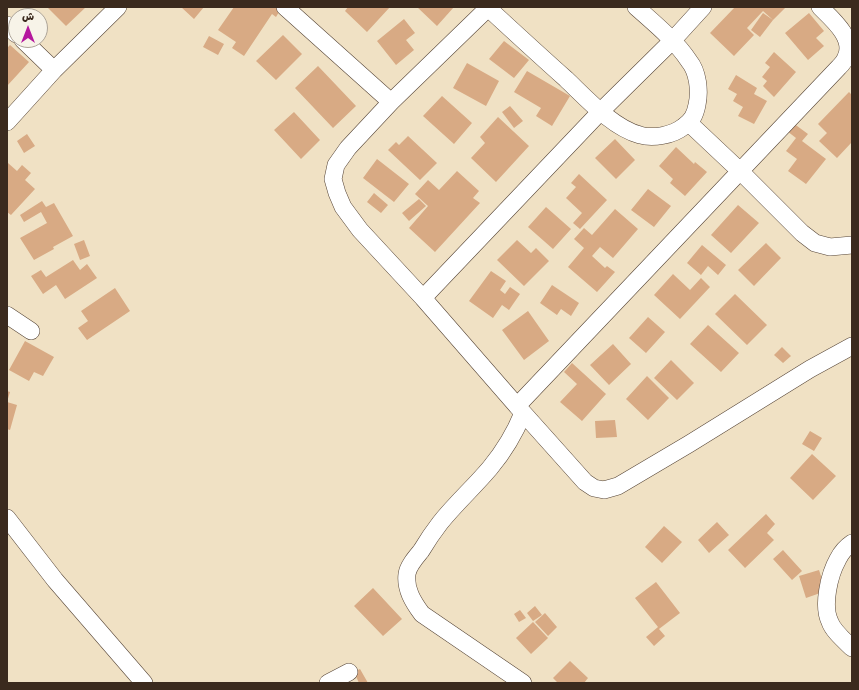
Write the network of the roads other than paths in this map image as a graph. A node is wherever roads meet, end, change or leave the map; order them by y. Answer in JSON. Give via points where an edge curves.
{"nodes":[{"id":1,"x":118,"y":7,"type":"edge"},
{"id":2,"x":285,"y":7,"type":"edge"},
{"id":3,"x":488,"y":7,"type":"edge"},
{"id":4,"x":636,"y":7,"type":"edge"},
{"id":5,"x":703,"y":7,"type":"edge"},
{"id":6,"x":820,"y":7,"type":"edge"},
{"id":7,"x":672,"y":40,"type":"junction"},
{"id":8,"x":31,"y":48,"type":"edge"},
{"id":9,"x":54,"y":70,"type":"junction"},
{"id":10,"x":391,"y":102,"type":"junction"},
{"id":11,"x":601,"y":111,"type":"junction"},
{"id":12,"x":7,"y":122,"type":"edge"},
{"id":13,"x":689,"y":123,"type":"junction"},
{"id":14,"x":740,"y":172,"type":"junction"},
{"id":15,"x":852,"y":246,"type":"edge"},
{"id":16,"x":423,"y":298,"type":"junction"},
{"id":17,"x":7,"y":315,"type":"edge"},
{"id":18,"x":31,"y":331,"type":"dead end"},
{"id":19,"x":852,"y":346,"type":"edge"},
{"id":20,"x":520,"y":410,"type":"junction"},
{"id":21,"x":7,"y":518,"type":"edge"},
{"id":22,"x":852,"y":543,"type":"edge"},
{"id":23,"x":852,"y":648,"type":"edge"},
{"id":24,"x":349,"y":672,"type":"dead end"},
{"id":25,"x":144,"y":683,"type":"edge"},
{"id":26,"x":328,"y":683,"type":"edge"},
{"id":27,"x":523,"y":683,"type":"edge"}],
"edges":[{"from":1,"to":9,"type":"street"},
{"from":2,"to":10,"type":"street"},
{"from":3,"to":10,"type":"street"},
{"from":3,"to":11,"type":"street"},
{"from":4,"to":7,"type":"street"},
{"from":5,"to":7,"type":"street"},
{"from":6,"to":14,"type":"street","via":[[842,30],[849,44],[847,56]]},
{"from":7,"to":11,"type":"street"},
{"from":7,"to":13,"type":"street","via":[[690,62],[698,80],[695,114]]},
{"from":8,"to":9,"type":"street"},
{"from":9,"to":12,"type":"street"},
{"from":10,"to":16,"type":"street","via":[[348,148],[336,165],[333,178],[343,207],[360,230]]},
{"from":11,"to":13,"type":"street","via":[[621,128],[641,136],[660,136],[677,132]]},
{"from":11,"to":16,"type":"street"},
{"from":13,"to":14,"type":"street"},
{"from":14,"to":15,"type":"street","via":[[815,243],[830,247]]},
{"from":14,"to":20,"type":"street"},
{"from":16,"to":20,"type":"street"},
{"from":17,"to":18,"type":"street"},
{"from":19,"to":20,"type":"street","via":[[618,486],[604,490],[594,488],[585,482]]},
{"from":20,"to":27,"type":"street","via":[[514,433],[503,451],[440,523],[412,562],[407,573],[407,583],[410,595],[422,614]]},
{"from":21,"to":25,"type":"street","via":[[55,580]]},
{"from":22,"to":23,"type":"street","via":[[838,559],[830,579],[826,609],[830,623]]},
{"from":24,"to":26,"type":"street"}]}
